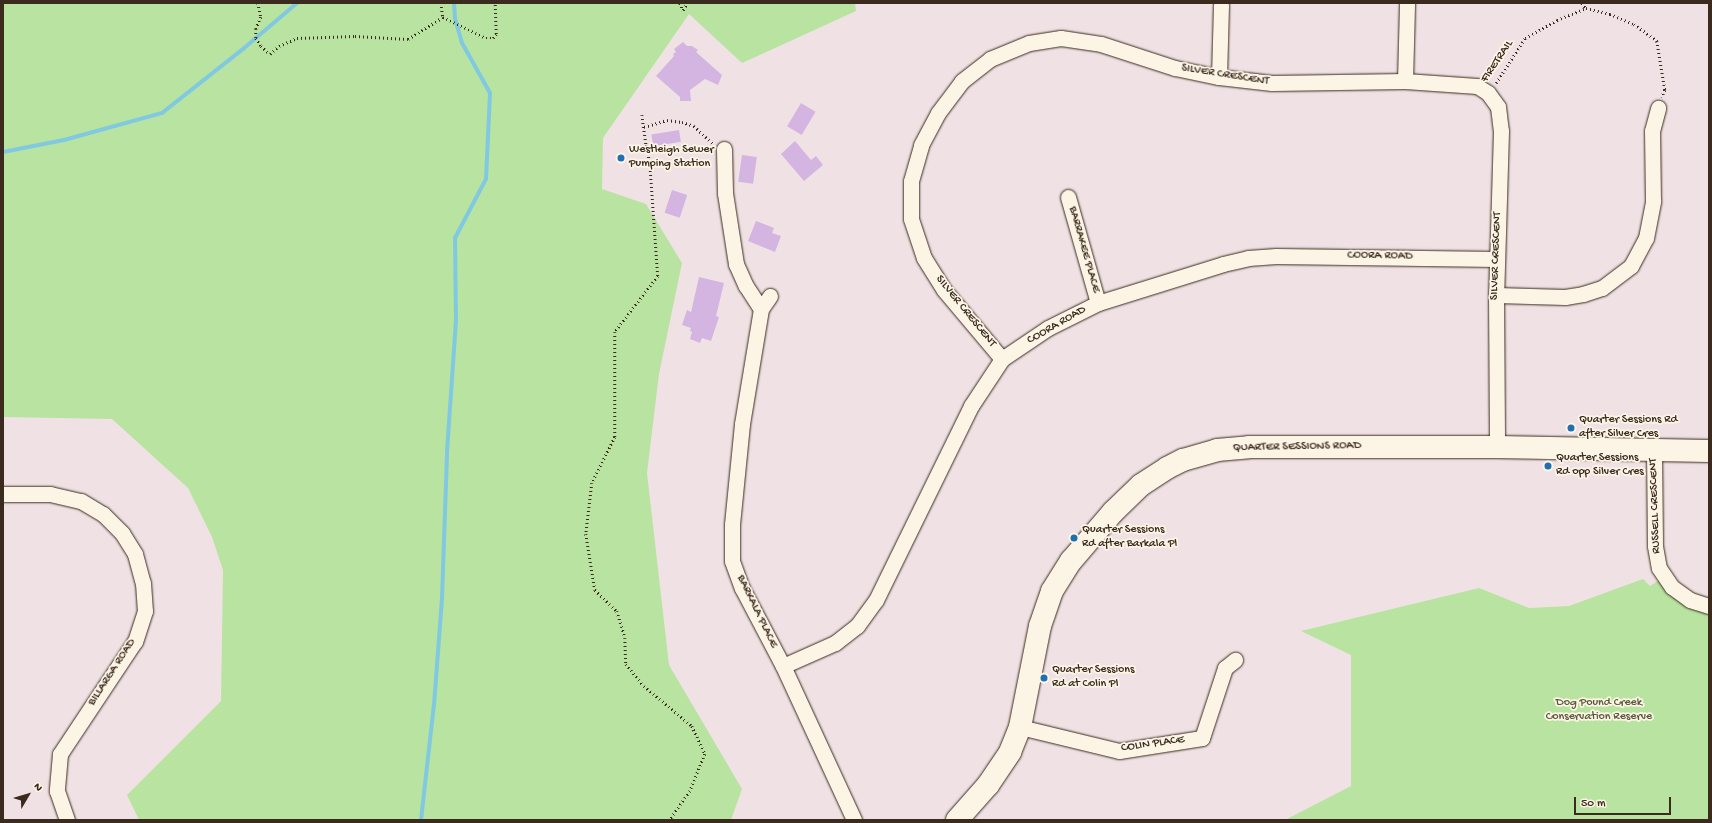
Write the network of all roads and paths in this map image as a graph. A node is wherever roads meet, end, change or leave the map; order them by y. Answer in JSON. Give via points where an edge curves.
{"nodes":[{"id":1,"x":258,"y":3,"type":"edge"},
{"id":2,"x":441,"y":3,"type":"edge"},
{"id":3,"x":495,"y":3,"type":"edge"},
{"id":4,"x":680,"y":3,"type":"edge"},
{"id":5,"x":687,"y":3,"type":"edge"},
{"id":6,"x":1407,"y":3,"type":"edge"},
{"id":7,"x":1582,"y":3,"type":"edge"},
{"id":8,"x":1222,"y":5,"type":"dead end"},
{"id":9,"x":1586,"y":8,"type":"junction"},
{"id":10,"x":443,"y":17,"type":"junction"},
{"id":11,"x":1219,"y":77,"type":"junction"},
{"id":12,"x":1405,"y":81,"type":"junction"},
{"id":13,"x":1488,"y":93,"type":"junction"},
{"id":14,"x":1658,"y":108,"type":"joint"},
{"id":15,"x":642,"y":114,"type":"dead end"},
{"id":16,"x":644,"y":127,"type":"junction"},
{"id":17,"x":724,"y":149,"type":"joint"},
{"id":18,"x":1068,"y":197,"type":"dead end"},
{"id":19,"x":1497,"y":259,"type":"junction"},
{"id":20,"x":1496,"y":294,"type":"junction"},
{"id":21,"x":770,"y":296,"type":"dead end"},
{"id":22,"x":1098,"y":303,"type":"junction"},
{"id":23,"x":761,"y":309,"type":"junction"},
{"id":24,"x":1002,"y":359,"type":"junction"},
{"id":25,"x":1497,"y":447,"type":"junction"},
{"id":26,"x":1654,"y":450,"type":"junction"},
{"id":27,"x":1709,"y":451,"type":"edge"},
{"id":28,"x":3,"y":494,"type":"edge"},
{"id":29,"x":1709,"y":606,"type":"edge"},
{"id":30,"x":1235,"y":660,"type":"dead end"},
{"id":31,"x":783,"y":666,"type":"junction"},
{"id":32,"x":1020,"y":727,"type":"junction"},
{"id":33,"x":67,"y":820,"type":"edge"},
{"id":34,"x":670,"y":820,"type":"edge"},
{"id":35,"x":854,"y":820,"type":"edge"},
{"id":36,"x":957,"y":820,"type":"edge"}],
"edges":[{"from":1,"to":10,"type":"path","via":[[261,17],[256,29],[256,38],[270,54],[279,46],[297,38],[355,36],[408,39]]},
{"from":2,"to":10,"type":"path"},
{"from":3,"to":10,"type":"path","via":[[496,34],[493,38],[486,38]]},
{"from":4,"to":5,"type":"path","via":[[683,10]]},
{"from":6,"to":12,"type":"street"},
{"from":7,"to":9,"type":"path"},
{"from":8,"to":11,"type":"street"},
{"from":9,"to":13,"type":"path","name":"FIRETRAIL","via":[[1557,20],[1525,38]]},
{"from":9,"to":14,"type":"path","via":[[1634,24],[1657,41],[1665,90]]},
{"from":11,"to":12,"type":"street","name":"SILVER CRESCENT","via":[[1272,83]]},
{"from":11,"to":24,"type":"street","name":"SILVER CRESCENT","via":[[1176,68],[1101,44],[1061,38],[1029,43],[990,59],[962,81],[938,113],[921,145],[911,181],[911,219],[924,258],[944,290]]},
{"from":12,"to":13,"type":"street","name":"SILVER CRESCENT","via":[[1477,86]]},
{"from":13,"to":19,"type":"street","name":"SILVER CRESCENT","via":[[1498,107],[1501,131]]},
{"from":14,"to":20,"type":"street","via":[[1652,131],[1653,201],[1646,238],[1630,266],[1602,288],[1583,294]]},
{"from":15,"to":16,"type":"path"},
{"from":16,"to":17,"type":"path","via":[[667,120],[682,122],[694,126],[712,143]]},
{"from":16,"to":34,"type":"path","via":[[650,163],[658,276],[615,332],[615,437],[592,483],[586,534],[595,590],[617,611],[624,638],[626,664],[644,686],[692,726],[705,754],[690,791]]},
{"from":17,"to":23,"type":"street","via":[[725,193],[736,264]]},
{"from":18,"to":22,"type":"street","name":"BARRAKEE PLACE"},
{"from":19,"to":20,"type":"street","name":"SILVER CRESCENT"},
{"from":19,"to":22,"type":"street","name":"COORA ROAD","via":[[1276,256],[1248,258]]},
{"from":20,"to":25,"type":"street","name":"SILVER CRESCENT"},
{"from":21,"to":23,"type":"street","name":"BARKALA PLACE"},
{"from":22,"to":24,"type":"street","name":"COORA ROAD","via":[[1048,328]]},
{"from":23,"to":31,"type":"street","name":"BARKALA PLACE","via":[[742,424],[732,525],[732,561],[754,615]]},
{"from":24,"to":31,"type":"street","name":"COORA ROAD","via":[[971,406],[876,600],[857,626],[835,643]]},
{"from":25,"to":26,"type":"main road","name":"QUARTER SESSIONS ROAD"},
{"from":25,"to":32,"type":"main road","name":"QUARTER SESSIONS ROAD","via":[[1249,447],[1217,450],[1183,460],[1153,476],[1112,512],[1071,561],[1052,590],[1040,626]]},
{"from":26,"to":27,"type":"main road","name":"QUARTER SESSIONS ROAD"},
{"from":26,"to":29,"type":"street","name":"RUSSELL CRESCENT","via":[[1655,546],[1659,568],[1672,587],[1690,600]]},
{"from":28,"to":33,"type":"street","name":"BILLARGA ROAD","via":[[50,494],[81,501],[103,514],[122,533],[135,554],[144,584],[145,611],[135,641],[60,754],[57,791]]},
{"from":30,"to":32,"type":"street","name":"COLIN PLACE","via":[[1225,668],[1202,738],[1119,751]]},
{"from":31,"to":35,"type":"street","name":"BARKALA PLACE"},
{"from":32,"to":36,"type":"main road","name":"QUARTER SESSIONS ROAD","via":[[999,770]]}]}
